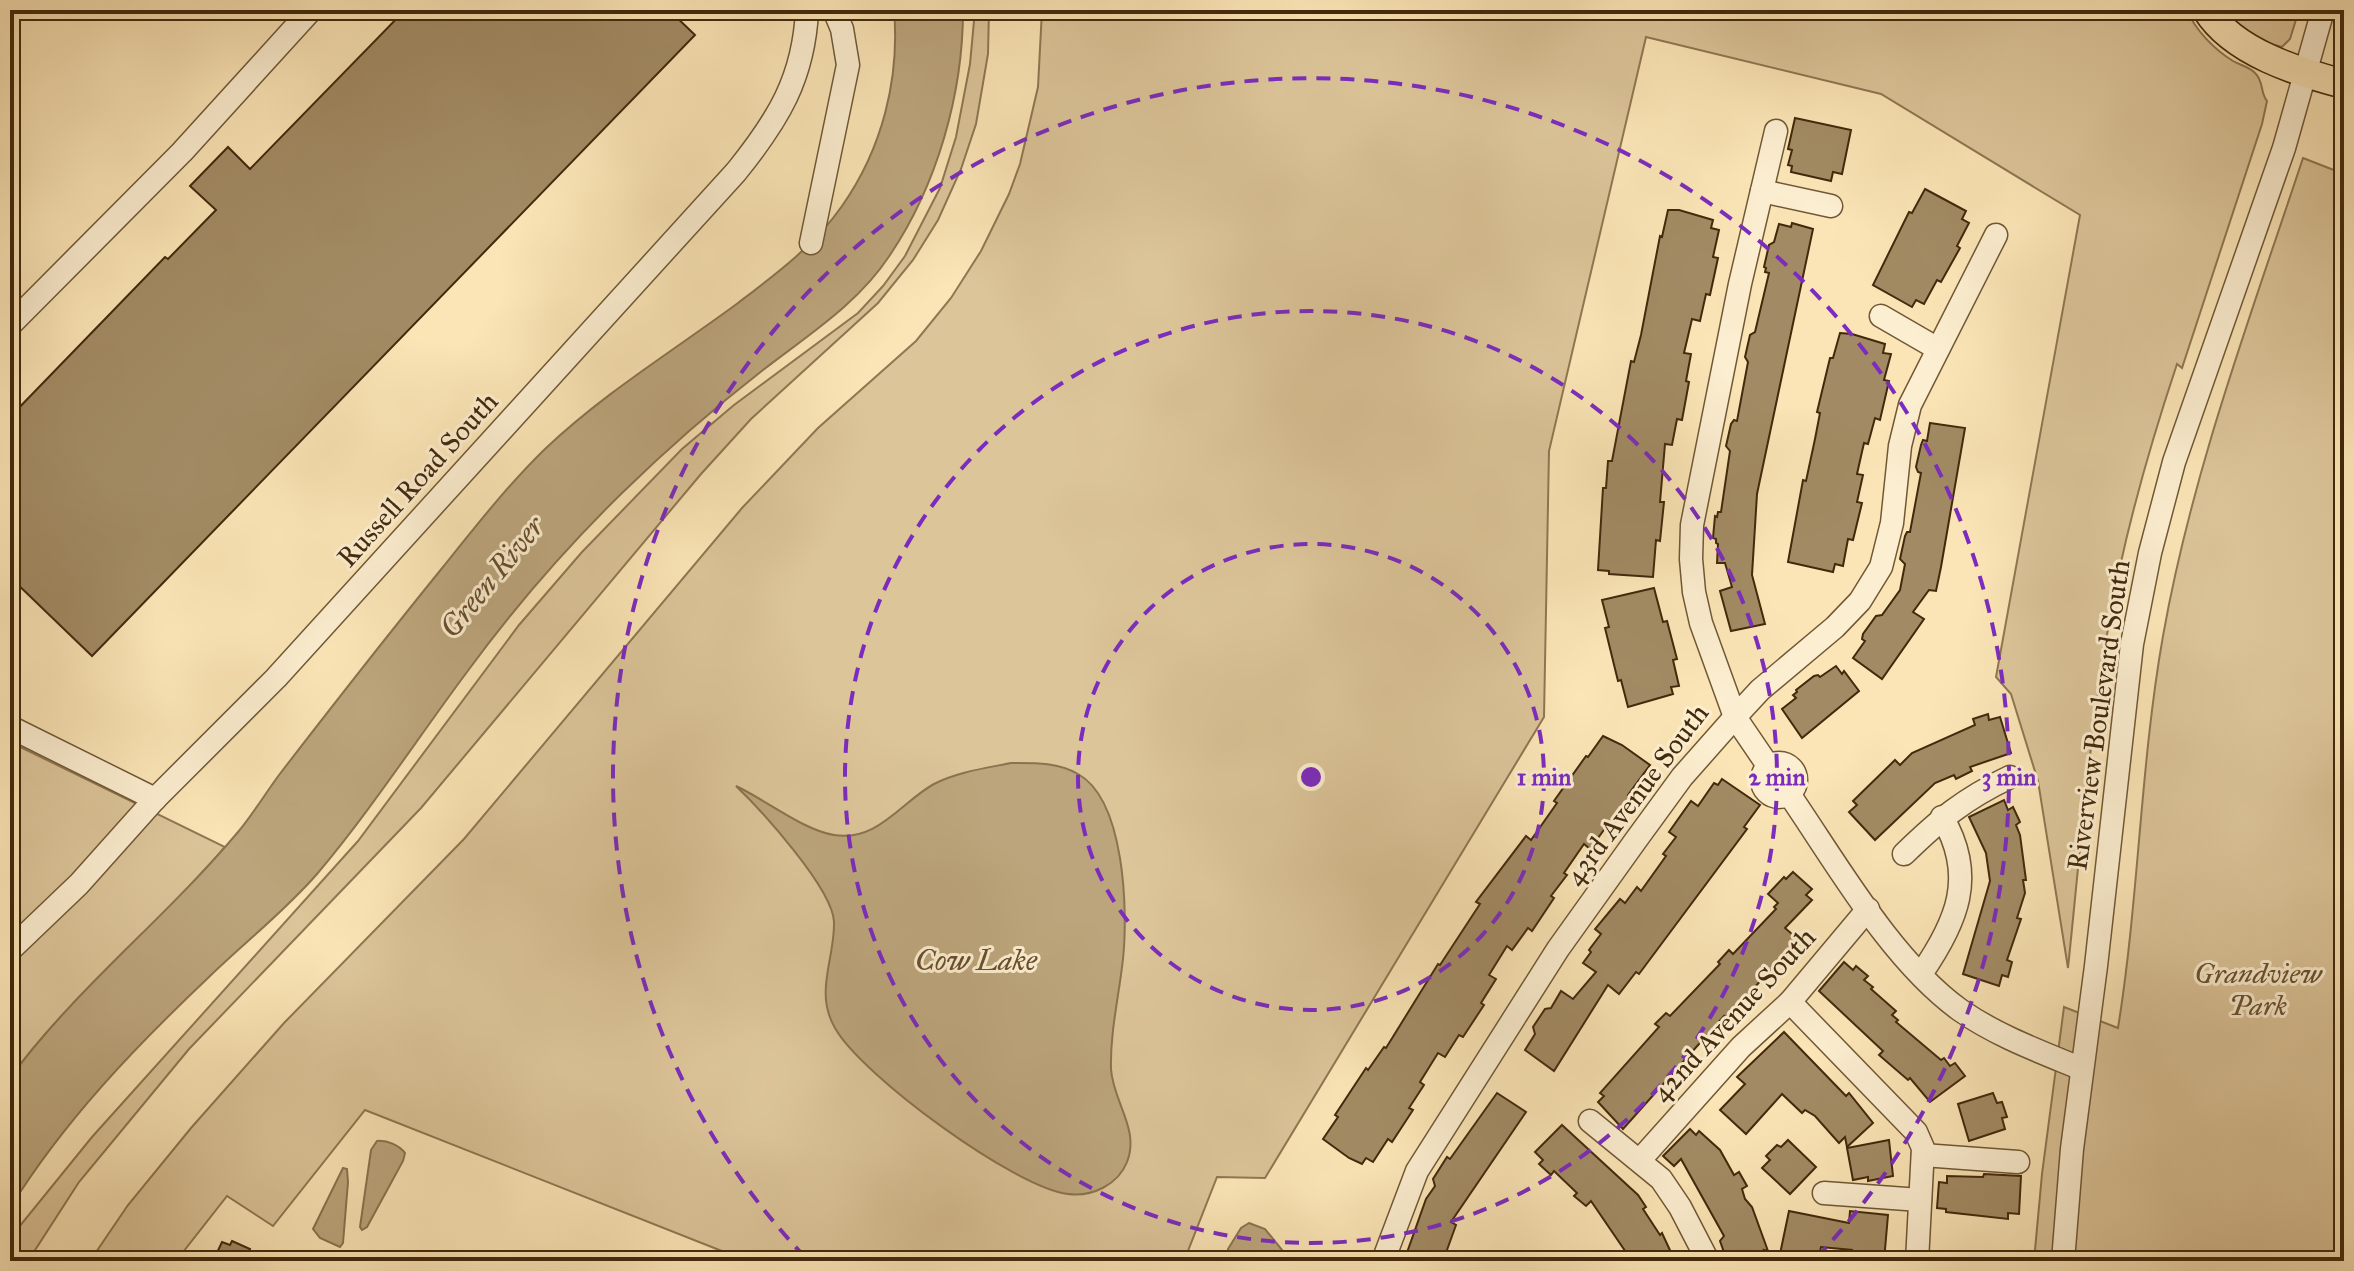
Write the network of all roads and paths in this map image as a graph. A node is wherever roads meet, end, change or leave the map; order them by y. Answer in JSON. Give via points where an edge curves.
{"nodes":[{"id":1,"x":311,"y":10,"type":"edge"},
{"id":2,"x":807,"y":10,"type":"edge"},
{"id":3,"x":834,"y":10,"type":"edge"},
{"id":4,"x":2207,"y":10,"type":"edge"},
{"id":5,"x":2323,"y":10,"type":"edge"},
{"id":6,"x":2306,"y":72,"type":"junction"},
{"id":7,"x":2344,"y":84,"type":"edge"},
{"id":8,"x":1776,"y":131,"type":"dead end"},
{"id":9,"x":1762,"y":191,"type":"junction"},
{"id":10,"x":1831,"y":206,"type":"dead end"},
{"id":11,"x":1996,"y":235,"type":"dead end"},
{"id":12,"x":811,"y":243,"type":"dead end"},
{"id":13,"x":1881,"y":316,"type":"dead end"},
{"id":14,"x":10,"y":325,"type":"edge"},
{"id":15,"x":1938,"y":349,"type":"junction"},
{"id":16,"x":1735,"y":717,"type":"junction"},
{"id":17,"x":10,"y":727,"type":"edge"},
{"id":18,"x":2010,"y":777,"type":"dead end"},
{"id":19,"x":155,"y":799,"type":"junction"},
{"id":20,"x":1942,"y":817,"type":"junction"},
{"id":21,"x":1904,"y":854,"type":"dead end"},
{"id":22,"x":1868,"y":909,"type":"junction"},
{"id":23,"x":10,"y":950,"type":"edge"},
{"id":24,"x":1921,"y":974,"type":"junction"},
{"id":25,"x":1790,"y":1002,"type":"junction"},
{"id":26,"x":2082,"y":1069,"type":"junction"},
{"id":27,"x":1590,"y":1121,"type":"dead end"},
{"id":28,"x":1923,"y":1151,"type":"junction"},
{"id":29,"x":1640,"y":1160,"type":"junction"},
{"id":30,"x":2018,"y":1162,"type":"dead end"},
{"id":31,"x":1824,"y":1193,"type":"dead end"},
{"id":32,"x":1920,"y":1200,"type":"junction"},
{"id":33,"x":1383,"y":1261,"type":"edge"},
{"id":34,"x":1708,"y":1261,"type":"edge"},
{"id":35,"x":1917,"y":1261,"type":"edge"},
{"id":36,"x":2063,"y":1261,"type":"edge"}],
"edges":[{"from":1,"to":14,"type":"street","via":[[182,152]]},
{"from":2,"to":19,"type":"street","name":"Russell Road South","via":[[791,90],[736,172],[276,678]]},
{"from":3,"to":12,"type":"street","via":[[848,65]]},
{"from":4,"to":6,"type":"main road","via":[[2237,42]]},
{"from":5,"to":6,"type":"street","name":"Riverview Boulevard South"},
{"from":6,"to":7,"type":"main road"},
{"from":6,"to":26,"type":"street","name":"Riverview Boulevard South","via":[[2174,462],[2150,553],[2132,644]]},
{"from":8,"to":9,"type":"street","name":"43rd Avenue South"},
{"from":9,"to":10,"type":"street"},
{"from":9,"to":16,"type":"street","name":"43rd Avenue South","via":[[1692,525],[1698,608]]},
{"from":11,"to":15,"type":"street"},
{"from":13,"to":15,"type":"street"},
{"from":15,"to":16,"type":"street","via":[[1910,405],[1881,567],[1860,601],[1835,627]]},
{"from":16,"to":22,"type":"street","via":[[1769,767],[1762,777],[1765,790],[1776,797],[1789,794]]},
{"from":16,"to":33,"type":"street","name":"43rd Avenue South","via":[[1682,777],[1558,949],[1417,1171]]},
{"from":17,"to":19,"type":"street"},
{"from":18,"to":20,"type":"street"},
{"from":19,"to":23,"type":"street","name":"Russell Road South","via":[[79,884]]},
{"from":20,"to":21,"type":"street"},
{"from":20,"to":24,"type":"street","via":[[1958,855],[1960,891],[1947,932]]},
{"from":22,"to":24,"type":"street"},
{"from":22,"to":25,"type":"street","name":"42nd Avenue South"},
{"from":24,"to":26,"type":"street","via":[[1960,1010]]},
{"from":25,"to":28,"type":"street","via":[[1908,1121]]},
{"from":25,"to":29,"type":"street","name":"42nd Avenue South","via":[[1741,1047]]},
{"from":26,"to":36,"type":"street","name":"Riverview Boulevard South"},
{"from":27,"to":29,"type":"street"},
{"from":28,"to":30,"type":"street"},
{"from":28,"to":32,"type":"street"},
{"from":29,"to":34,"type":"street","via":[[1680,1207]]},
{"from":31,"to":32,"type":"street"},
{"from":32,"to":35,"type":"street"}]}
